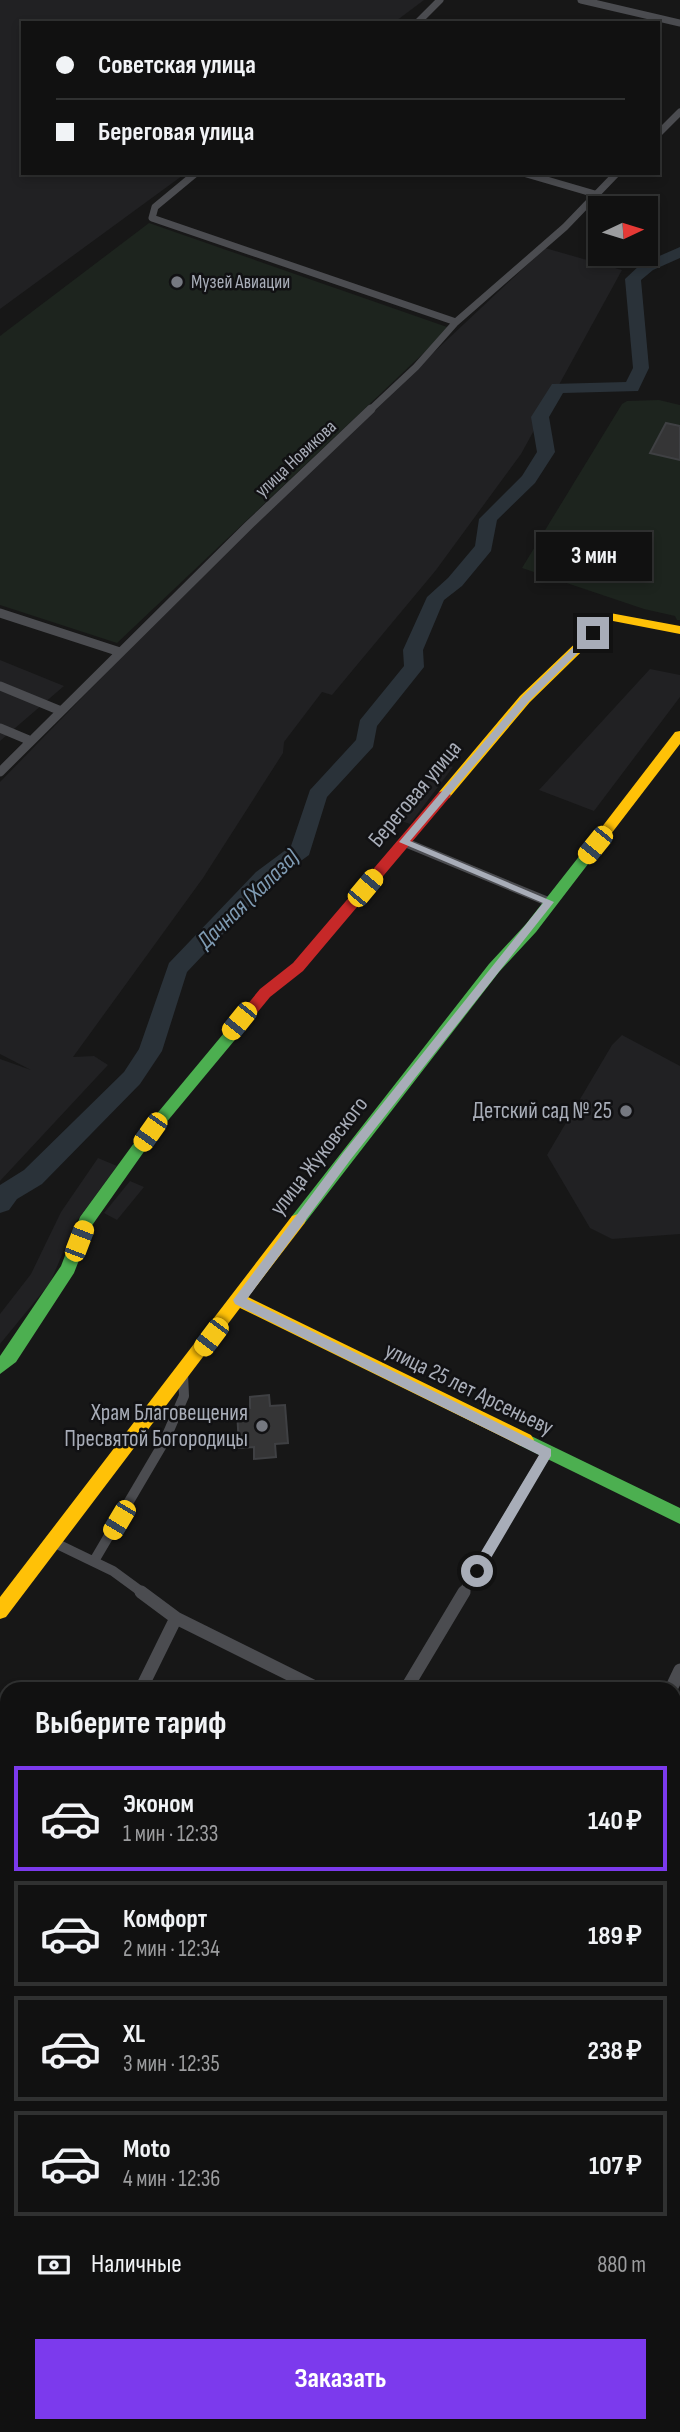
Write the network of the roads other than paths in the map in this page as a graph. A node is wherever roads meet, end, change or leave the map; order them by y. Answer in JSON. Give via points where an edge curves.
{"nodes":[{"id":1,"x":440,"y":0,"type":"edge"},
{"id":2,"x":580,"y":0,"type":"edge"},
{"id":3,"x":419,"y":21,"type":"edge"},
{"id":4,"x":680,"y":23,"type":"edge"},
{"id":5,"x":680,"y":112,"type":"edge"},
{"id":6,"x":660,"y":132,"type":"edge"},
{"id":7,"x":194,"y":175,"type":"edge"},
{"id":8,"x":530,"y":175,"type":"edge"},
{"id":9,"x":615,"y":175,"type":"edge"},
{"id":10,"x":595,"y":194,"type":"junction"},
{"id":11,"x":456,"y":322,"type":"junction"},
{"id":12,"x":0,"y":613,"type":"edge"},
{"id":13,"x":680,"y":630,"type":"edge"},
{"id":14,"x":120,"y":652,"type":"junction"},
{"id":15,"x":0,"y":686,"type":"edge"},
{"id":16,"x":61,"y":711,"type":"junction"},
{"id":17,"x":0,"y":728,"type":"edge"},
{"id":18,"x":680,"y":735,"type":"edge"},
{"id":19,"x":31,"y":741,"type":"junction"},
{"id":20,"x":0,"y":772,"type":"edge"},
{"id":21,"x":404,"y":842,"type":"junction"},
{"id":22,"x":549,"y":902,"type":"junction"},
{"id":23,"x":239,"y":1300,"type":"junction"},
{"id":24,"x":0,"y":1367,"type":"edge"},
{"id":25,"x":183,"y":1374,"type":"junction"},
{"id":26,"x":547,"y":1452,"type":"junction"},
{"id":27,"x":680,"y":1516,"type":"edge"},
{"id":28,"x":52,"y":1542,"type":"junction"},
{"id":29,"x":94,"y":1561,"type":"junction"},
{"id":30,"x":0,"y":1611,"type":"edge"},
{"id":31,"x":176,"y":1618,"type":"junction"},
{"id":32,"x":144,"y":1682,"type":"edge"},
{"id":33,"x":305,"y":1682,"type":"edge"},
{"id":34,"x":410,"y":1682,"type":"edge"}],
"edges":[{"from":1,"to":3,"type":"street"},
{"from":2,"to":4,"type":"street"},
{"from":5,"to":6,"type":"street"},
{"from":7,"to":11,"type":"street","via":[[155,207],[152,218]]},
{"from":8,"to":10,"type":"street"},
{"from":9,"to":10,"type":"street","name":"улица Новикова"},
{"from":10,"to":11,"type":"street","name":"улица Новикова","via":[[565,227]]},
{"from":11,"to":14,"type":"street","name":"улица Новикова","via":[[416,367]]},
{"from":12,"to":14,"type":"street"},
{"from":13,"to":21,"type":"main road","name":"Береговая улица","via":[[610,617],[525,699]]},
{"from":14,"to":16,"type":"street","name":"улица Новикова"},
{"from":15,"to":16,"type":"street"},
{"from":16,"to":19,"type":"street","name":"улица Новикова"},
{"from":17,"to":19,"type":"street"},
{"from":18,"to":22,"type":"main road","name":"улица Жуковского"},
{"from":19,"to":20,"type":"street","name":"улица Новикова"},
{"from":21,"to":22,"type":"street"},
{"from":21,"to":24,"type":"main road","name":"Береговая улица","via":[[298,967],[239,1021],[150,1132],[86,1221],[68,1268]]},
{"from":22,"to":23,"type":"main road","name":"улица Жуковского"},
{"from":23,"to":25,"type":"main road","name":"улица Жуковского"},
{"from":23,"to":26,"type":"main road","name":"улица 25 лет Арсеньеву"},
{"from":25,"to":28,"type":"main road","name":"улица Жуковского"},
{"from":25,"to":29,"type":"street","via":[[184,1396],[164,1441]]},
{"from":26,"to":27,"type":"main road","name":"улица 25 лет Арсеньеву"},
{"from":26,"to":34,"type":"street"},
{"from":28,"to":29,"type":"street"},
{"from":28,"to":30,"type":"main road","name":"улица Жуковского"},
{"from":29,"to":31,"type":"street"},
{"from":31,"to":32,"type":"street"},
{"from":31,"to":33,"type":"street"}]}
